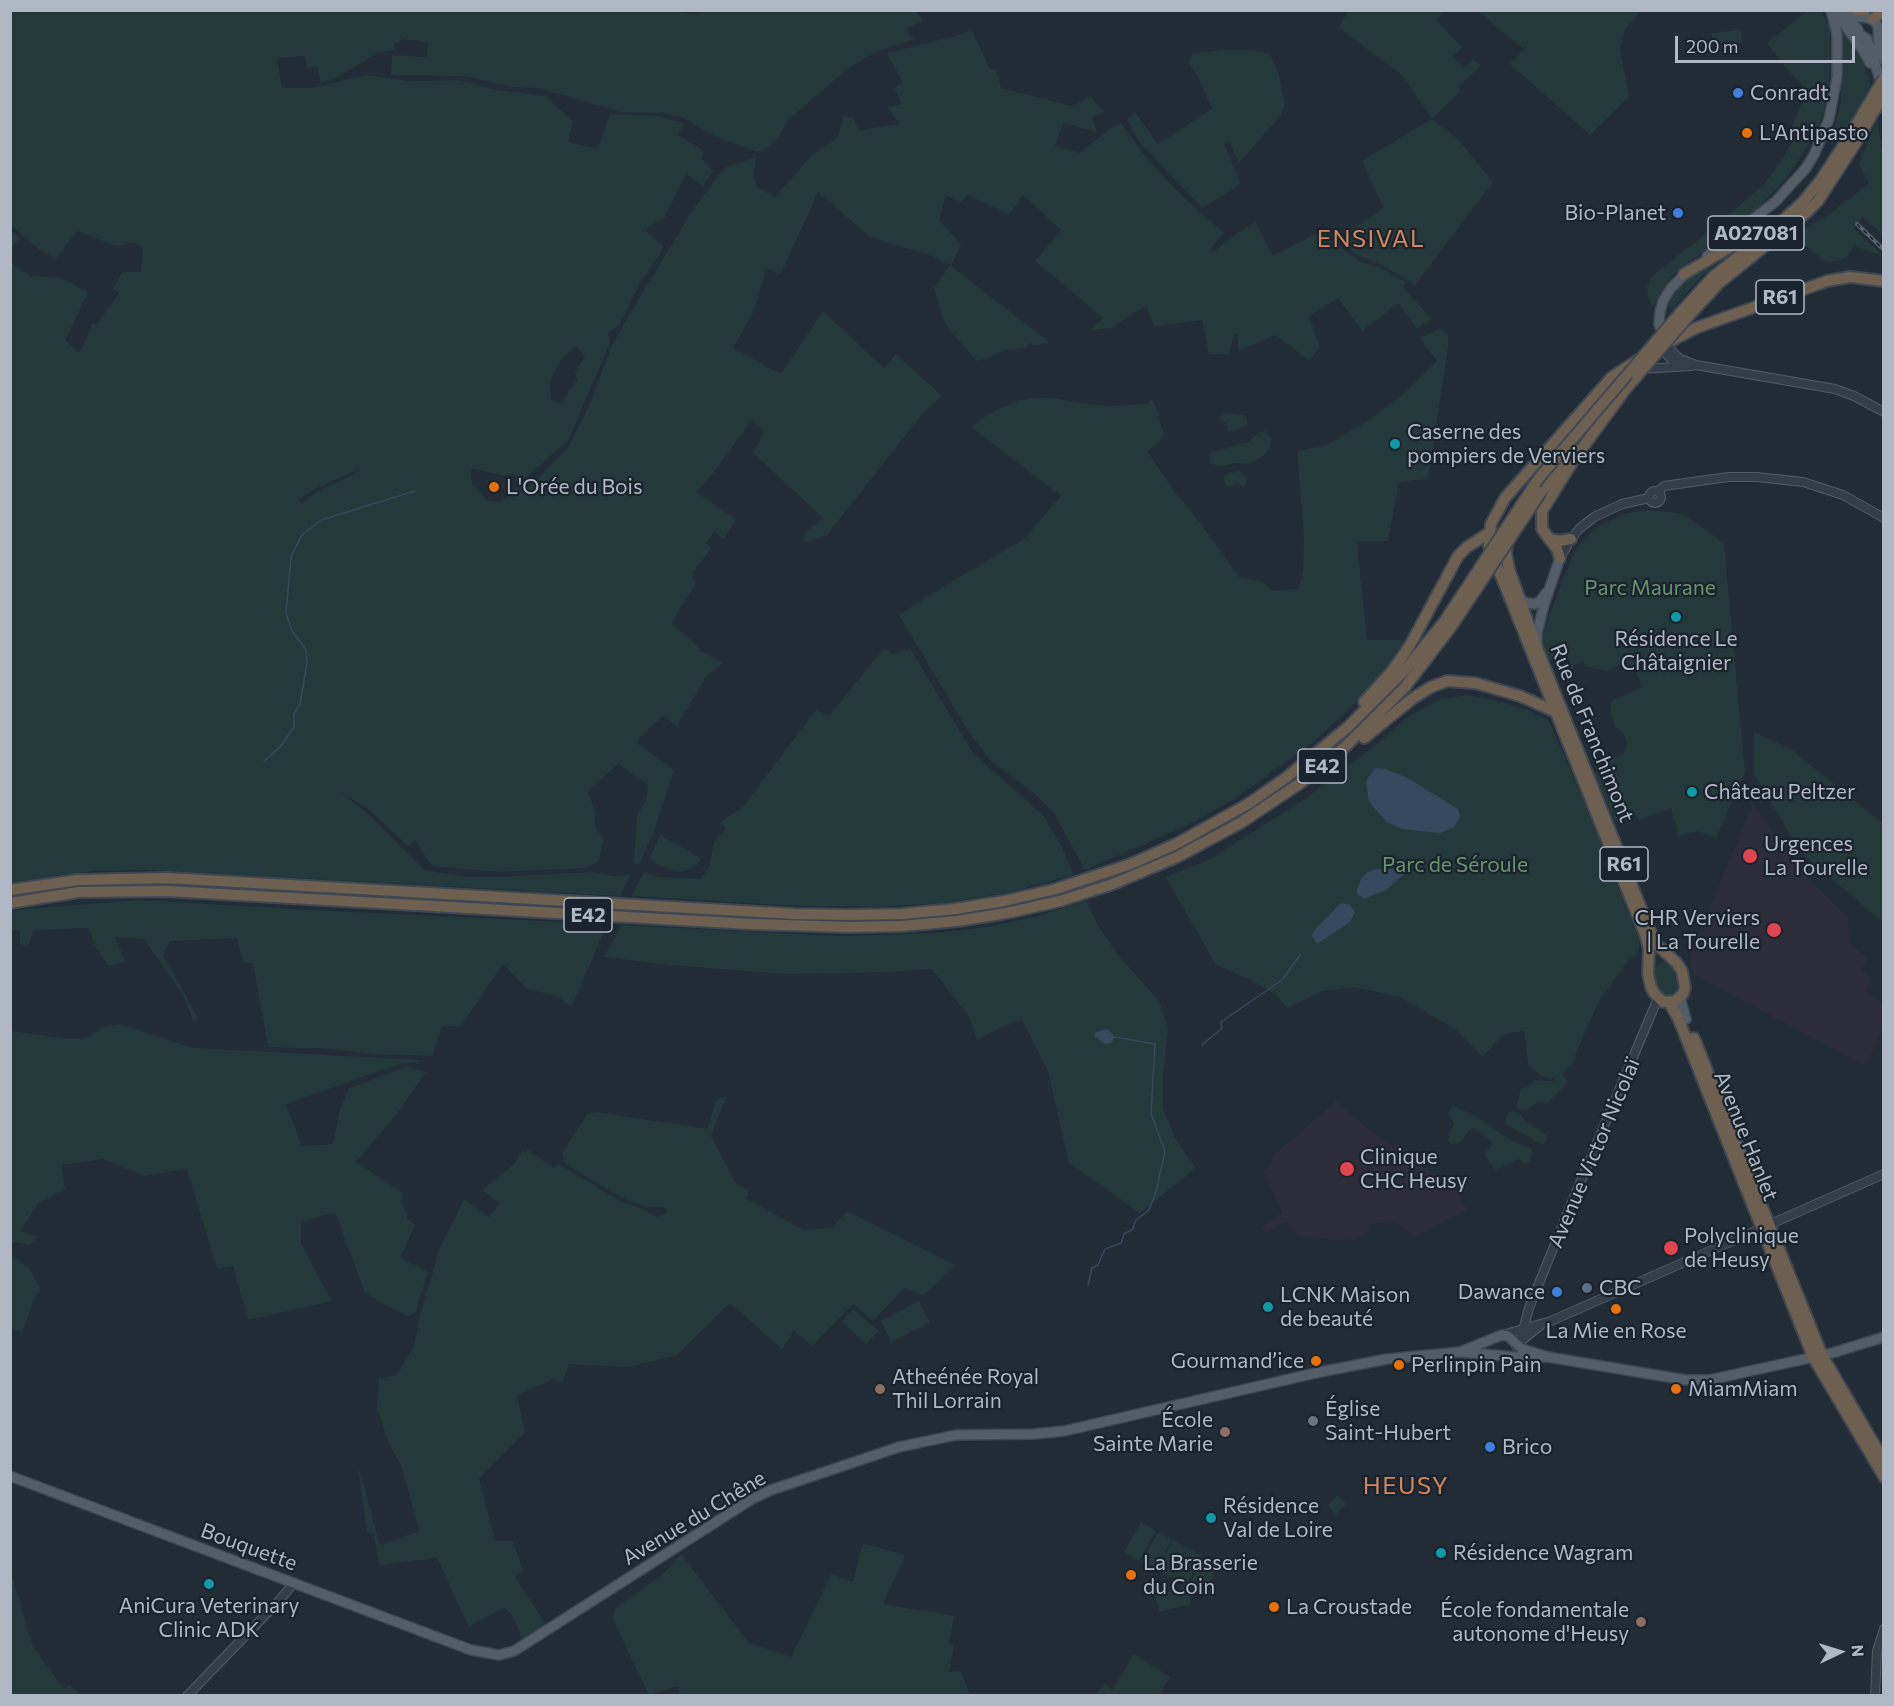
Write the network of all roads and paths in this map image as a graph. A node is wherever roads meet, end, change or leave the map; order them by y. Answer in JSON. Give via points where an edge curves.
{"nodes":[{"id":1,"x":1832,"y":10,"type":"edge"},
{"id":2,"x":1839,"y":10,"type":"edge"},
{"id":3,"x":1845,"y":10,"type":"edge"},
{"id":4,"x":1884,"y":11,"type":"edge"},
{"id":5,"x":1865,"y":14,"type":"edge"},
{"id":6,"x":1857,"y":28,"type":"junction"},
{"id":7,"x":1877,"y":33,"type":"junction"},
{"id":8,"x":1867,"y":39,"type":"junction"},
{"id":9,"x":1884,"y":60,"type":"edge"},
{"id":10,"x":1884,"y":78,"type":"edge"},
{"id":11,"x":1883,"y":99,"type":"edge"},
{"id":12,"x":1851,"y":142,"type":"junction"},
{"id":13,"x":1820,"y":180,"type":"junction"},
{"id":14,"x":1684,"y":274,"type":"junction"},
{"id":15,"x":1884,"y":281,"type":"edge"},
{"id":16,"x":1683,"y":315,"type":"junction"},
{"id":17,"x":1681,"y":335,"type":"junction"},
{"id":18,"x":1665,"y":344,"type":"junction"},
{"id":19,"x":1677,"y":356,"type":"junction"},
{"id":20,"x":1696,"y":365,"type":"junction"},
{"id":21,"x":1678,"y":366,"type":"junction"},
{"id":22,"x":1634,"y":369,"type":"junction"},
{"id":23,"x":1622,"y":394,"type":"junction"},
{"id":24,"x":1884,"y":412,"type":"edge"},
{"id":25,"x":1884,"y":518,"type":"edge"},
{"id":26,"x":1489,"y":533,"type":"junction"},
{"id":27,"x":1549,"y":538,"type":"junction"},
{"id":28,"x":1571,"y":539,"type":"junction"},
{"id":29,"x":1489,"y":546,"type":"junction"},
{"id":30,"x":1467,"y":547,"type":"junction"},
{"id":31,"x":1560,"y":558,"type":"junction"},
{"id":32,"x":1509,"y":568,"type":"junction"},
{"id":33,"x":1549,"y":589,"type":"junction"},
{"id":34,"x":1519,"y":598,"type":"junction"},
{"id":35,"x":1544,"y":606,"type":"junction"},
{"id":36,"x":1514,"y":610,"type":"junction"},
{"id":37,"x":1527,"y":617,"type":"junction"},
{"id":38,"x":1448,"y":625,"type":"junction"},
{"id":39,"x":1537,"y":648,"type":"junction"},
{"id":40,"x":1549,"y":688,"type":"junction"},
{"id":41,"x":1520,"y":696,"type":"junction"},
{"id":42,"x":1556,"y":712,"type":"junction"},
{"id":43,"x":1159,"y":865,"type":"junction"},
{"id":44,"x":1088,"y":879,"type":"junction"},
{"id":45,"x":10,"y":890,"type":"edge"},
{"id":46,"x":10,"y":903,"type":"edge"},
{"id":47,"x":1670,"y":958,"type":"junction"},
{"id":48,"x":1650,"y":965,"type":"junction"},
{"id":49,"x":1680,"y":998,"type":"junction"},
{"id":50,"x":1664,"y":1000,"type":"junction"},
{"id":51,"x":1686,"y":1018,"type":"joint"},
{"id":52,"x":1884,"y":1174,"type":"edge"},
{"id":53,"x":1766,"y":1226,"type":"junction"},
{"id":54,"x":1529,"y":1308,"type":"junction"},
{"id":55,"x":1551,"y":1321,"type":"junction"},
{"id":56,"x":1542,"y":1324,"type":"junction"},
{"id":57,"x":1522,"y":1328,"type":"junction"},
{"id":58,"x":1503,"y":1335,"type":"junction"},
{"id":59,"x":1884,"y":1337,"type":"edge"},
{"id":60,"x":1521,"y":1346,"type":"junction"},
{"id":61,"x":1460,"y":1352,"type":"junction"},
{"id":62,"x":1498,"y":1355,"type":"junction"},
{"id":63,"x":1817,"y":1356,"type":"junction"},
{"id":64,"x":1548,"y":1357,"type":"junction"},
{"id":65,"x":1884,"y":1461,"type":"edge"},
{"id":66,"x":10,"y":1476,"type":"edge"},
{"id":67,"x":1884,"y":1478,"type":"edge"},
{"id":68,"x":294,"y":1583,"type":"junction"},
{"id":69,"x":1884,"y":1629,"type":"edge"},
{"id":70,"x":476,"y":1652,"type":"joint"},
{"id":71,"x":187,"y":1695,"type":"edge"},
{"id":72,"x":1875,"y":1695,"type":"edge"}],
"edges":[{"from":1,"to":11,"type":"main road","via":[[1869,61]]},
{"from":1,"to":14,"type":"main road","via":[[1837,34],[1837,77],[1829,119],[1814,155],[1776,201]]},
{"from":2,"to":6,"type":"main road"},
{"from":3,"to":5,"type":"main road","via":[[1852,16]]},
{"from":4,"to":5,"type":"highway"},
{"from":5,"to":6,"type":"main road"},
{"from":5,"to":7,"type":"main road","via":[[1878,27]]},
{"from":6,"to":8,"type":"main road"},
{"from":7,"to":8,"type":"main road"},
{"from":7,"to":9,"type":"main road"},
{"from":8,"to":11,"type":"main road"},
{"from":10,"to":12,"type":"highway","number":"E42","bridge":true},
{"from":11,"to":12,"type":"highway","number":"E42","bridge":true},
{"from":12,"to":13,"type":"highway","number":"E42"},
{"from":12,"to":16,"type":"highway","number":"E42","via":[[1818,201]]},
{"from":13,"to":14,"type":"highway","number":"A027081","via":[[1753,235]]},
{"from":13,"to":16,"type":"highway","number":"E42","via":[[1781,222],[1713,277]]},
{"from":14,"to":18,"type":"main road","via":[[1661,308],[1659,324]]},
{"from":15,"to":17,"type":"highway","number":"R61","via":[[1836,278]]},
{"from":16,"to":23,"type":"highway","number":"E42","bridge":true},
{"from":16,"to":38,"type":"highway","number":"E42","bridge":true,"via":[[1539,478]]},
{"from":17,"to":18,"type":"highway","number":"R61"},
{"from":17,"to":19,"type":"street","via":[[1675,348]]},
{"from":18,"to":19,"type":"street"},
{"from":18,"to":21,"type":"street","via":[[1666,354]]},
{"from":18,"to":22,"type":"highway","number":"R61"},
{"from":18,"to":26,"type":"highway","number":"R61","via":[[1621,369],[1598,393],[1505,498]]},
{"from":19,"to":20,"type":"street"},
{"from":20,"to":21,"type":"street"},
{"from":20,"to":24,"type":"street","via":[[1835,389]]},
{"from":21,"to":22,"type":"street"},
{"from":22,"to":32,"type":"highway","number":"R61","via":[[1556,459],[1522,509],[1508,535]]},
{"from":23,"to":27,"type":"highway","via":[[1545,506],[1541,525]]},
{"from":23,"to":38,"type":"highway","number":"E42","bridge":true,"via":[[1560,466]]},
{"from":25,"to":28,"type":"street","via":[[1843,495],[1803,482],[1728,477],[1671,485],[1658,491],[1660,501],[1639,499],[1612,508],[1587,523]]},
{"from":26,"to":29,"type":"highway","number":"R61"},
{"from":26,"to":30,"type":"highway"},
{"from":27,"to":28,"type":"highway"},
{"from":27,"to":31,"type":"highway"},
{"from":28,"to":31,"type":"street"},
{"from":29,"to":30,"type":"highway"},
{"from":29,"to":32,"type":"highway","via":[[1497,549]]},
{"from":29,"to":36,"type":"highway","number":"R61"},
{"from":30,"to":44,"type":"highway","via":[[1458,556],[1425,620],[1392,671],[1355,712],[1288,768],[1227,809]]},
{"from":31,"to":33,"type":"main road"},
{"from":32,"to":34,"type":"highway","number":"R61"},
{"from":33,"to":34,"type":"main road","via":[[1535,604]]},
{"from":33,"to":35,"type":"main road"},
{"from":34,"to":37,"type":"highway","number":"R61"},
{"from":35,"to":37,"type":"main road","via":[[1536,615]]},
{"from":35,"to":39,"type":"main road"},
{"from":36,"to":37,"type":"main road"},
{"from":36,"to":40,"type":"highway","name":"Rue de Franchimont","number":"R61"},
{"from":37,"to":39,"type":"highway","name":"Rue de Franchimont","number":"R61"},
{"from":38,"to":43,"type":"highway","number":"E42","via":[[1405,687],[1320,768],[1242,822]]},
{"from":38,"to":44,"type":"highway","number":"E42","via":[[1336,738],[1287,777],[1230,815],[1176,844]]},
{"from":39,"to":40,"type":"highway","name":"Rue de Franchimont","number":"R61"},
{"from":40,"to":41,"type":"highway","via":[[1538,697]]},
{"from":40,"to":42,"type":"highway","name":"Rue de Franchimont","number":"R61"},
{"from":40,"to":47,"type":"highway","name":"Rue de Franchimont","number":"R61","via":[[1655,943]]},
{"from":41,"to":42,"type":"highway"},
{"from":41,"to":43,"type":"highway","via":[[1460,681],[1431,687],[1255,821],[1191,856]]},
{"from":42,"to":48,"type":"highway","name":"Rue de Franchimont","number":"R61","via":[[1646,937]]},
{"from":43,"to":46,"type":"highway","number":"E42","via":[[1113,884],[1034,908],[902,926],[783,926],[167,891],[79,892]]},
{"from":44,"to":45,"type":"highway","number":"E42","via":[[1031,895],[955,909],[848,915],[157,878],[78,880]]},
{"from":47,"to":48,"type":"highway","via":[[1658,959]]},
{"from":47,"to":49,"type":"highway","number":"R61","via":[[1679,966],[1685,982]]},
{"from":48,"to":50,"type":"highway","number":"R61","via":[[1649,981]]},
{"from":49,"to":50,"type":"highway"},
{"from":49,"to":51,"type":"main road","name":"Avenue Hanlet","number":"R61"},
{"from":50,"to":53,"type":"highway","name":"Avenue Hanlet","number":"R61","via":[[1678,1018]]},
{"from":50,"to":54,"type":"street","name":"Avenue Victor Nicolaï"},
{"from":51,"to":53,"type":"highway","name":"Avenue Hanlet","number":"R61"},
{"from":52,"to":53,"type":"street"},
{"from":53,"to":55,"type":"street"},
{"from":53,"to":63,"type":"highway","name":"Avenue Hanlet","number":"R61"},
{"from":54,"to":55,"type":"street","via":[[1536,1320]]},
{"from":54,"to":57,"type":"street"},
{"from":54,"to":58,"type":"street"},
{"from":55,"to":56,"type":"street"},
{"from":56,"to":57,"type":"street"},
{"from":56,"to":60,"type":"street"},
{"from":57,"to":58,"type":"street"},
{"from":57,"to":60,"type":"street"},
{"from":58,"to":60,"type":"main road"},
{"from":58,"to":61,"type":"main road"},
{"from":58,"to":62,"type":"main road","via":[[1494,1348]]},
{"from":59,"to":63,"type":"main road"},
{"from":60,"to":62,"type":"main road"},
{"from":60,"to":64,"type":"main road"},
{"from":61,"to":62,"type":"main road"},
{"from":61,"to":70,"type":"main road","name":"Avenue du Chêne","via":[[1367,1362],[1048,1433],[966,1434],[924,1440],[771,1490],[514,1651],[499,1655]]},
{"from":62,"to":64,"type":"main road"},
{"from":63,"to":64,"type":"main road","via":[[1708,1380],[1686,1380]]},
{"from":63,"to":65,"type":"highway","number":"R61"},
{"from":63,"to":67,"type":"highway","name":"Avenue Hanlet","number":"R61"},
{"from":66,"to":68,"type":"main road","name":"Bouquette"},
{"from":68,"to":70,"type":"main road","name":"Bouquette"},
{"from":68,"to":71,"type":"street"},
{"from":69,"to":72,"type":"street","via":[[1876,1651]]}]}
